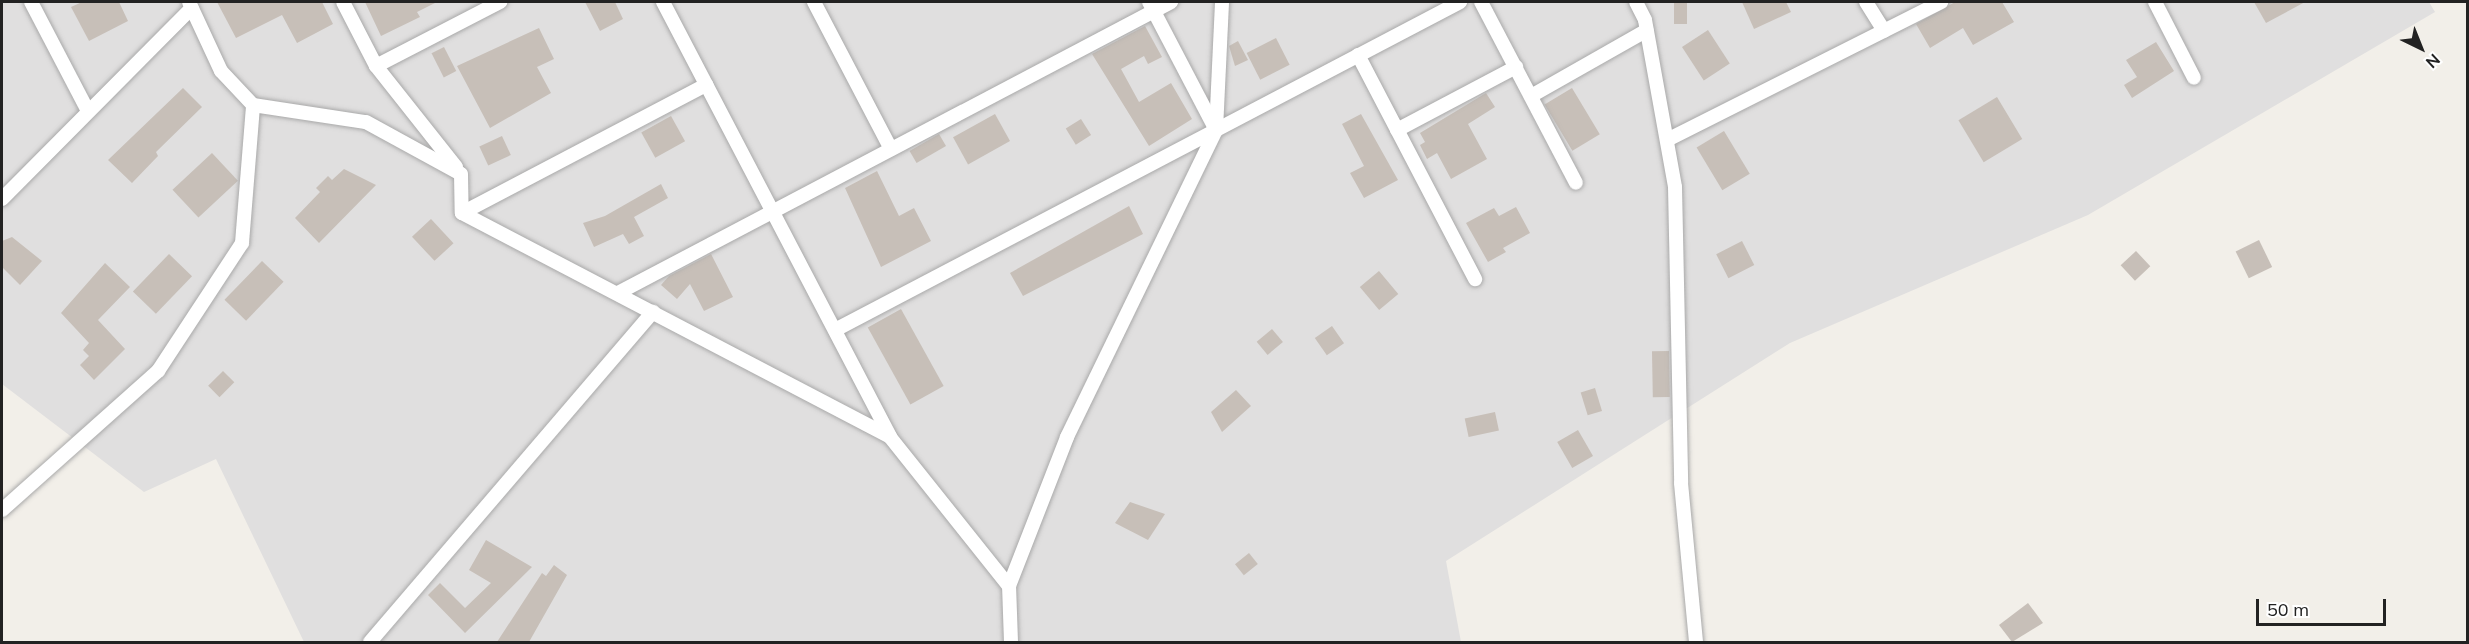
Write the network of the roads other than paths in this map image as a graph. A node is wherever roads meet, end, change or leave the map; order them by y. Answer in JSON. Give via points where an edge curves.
{"nodes":[{"id":1,"x":31,"y":2,"type":"edge"},
{"id":2,"x":343,"y":2,"type":"edge"},
{"id":3,"x":500,"y":2,"type":"edge"},
{"id":4,"x":663,"y":2,"type":"edge"},
{"id":5,"x":814,"y":2,"type":"edge"},
{"id":6,"x":1171,"y":2,"type":"edge"},
{"id":7,"x":1222,"y":2,"type":"edge"},
{"id":8,"x":1460,"y":2,"type":"edge"},
{"id":9,"x":1481,"y":2,"type":"edge"},
{"id":10,"x":1636,"y":2,"type":"edge"},
{"id":11,"x":1866,"y":2,"type":"edge"},
{"id":12,"x":1941,"y":2,"type":"edge"},
{"id":13,"x":2155,"y":2,"type":"edge"},
{"id":14,"x":190,"y":5,"type":"edge"},
{"id":15,"x":1152,"y":6,"type":"edge"},
{"id":16,"x":1647,"y":30,"type":"junction"},
{"id":17,"x":1884,"y":31,"type":"junction"},
{"id":18,"x":1358,"y":55,"type":"junction"},
{"id":19,"x":376,"y":66,"type":"junction"},
{"id":20,"x":1516,"y":67,"type":"junction"},
{"id":21,"x":2194,"y":78,"type":"dead end"},
{"id":22,"x":706,"y":85,"type":"junction"},
{"id":23,"x":1531,"y":96,"type":"junction"},
{"id":24,"x":253,"y":105,"type":"junction"},
{"id":25,"x":88,"y":111,"type":"junction"},
{"id":26,"x":1216,"y":130,"type":"junction"},
{"id":27,"x":1397,"y":130,"type":"junction"},
{"id":28,"x":1667,"y":140,"type":"junction"},
{"id":29,"x":891,"y":149,"type":"junction"},
{"id":30,"x":461,"y":174,"type":"junction"},
{"id":31,"x":1576,"y":183,"type":"dead end"},
{"id":32,"x":2,"y":199,"type":"edge"},
{"id":33,"x":772,"y":211,"type":"junction"},
{"id":34,"x":462,"y":213,"type":"junction"},
{"id":35,"x":1475,"y":279,"type":"dead end"},
{"id":36,"x":618,"y":293,"type":"junction"},
{"id":37,"x":653,"y":312,"type":"junction"},
{"id":38,"x":835,"y":330,"type":"junction"},
{"id":39,"x":890,"y":437,"type":"junction"},
{"id":40,"x":2,"y":510,"type":"edge"},
{"id":41,"x":1009,"y":586,"type":"junction"},
{"id":42,"x":370,"y":642,"type":"edge"},
{"id":43,"x":1011,"y":642,"type":"edge"},
{"id":44,"x":1696,"y":642,"type":"edge"}],
"edges":[{"from":1,"to":25,"type":"street"},
{"from":2,"to":19,"type":"street"},
{"from":3,"to":19,"type":"street"},
{"from":4,"to":22,"type":"street"},
{"from":5,"to":29,"type":"street"},
{"from":6,"to":15,"type":"street"},
{"from":7,"to":26,"type":"street"},
{"from":8,"to":18,"type":"street"},
{"from":9,"to":20,"type":"street"},
{"from":10,"to":16,"type":"street"},
{"from":11,"to":17,"type":"street"},
{"from":12,"to":17,"type":"street"},
{"from":13,"to":21,"type":"street"},
{"from":14,"to":24,"type":"street","via":[[221,71]]},
{"from":14,"to":25,"type":"street"},
{"from":15,"to":26,"type":"street"},
{"from":15,"to":29,"type":"street"},
{"from":16,"to":23,"type":"street"},
{"from":16,"to":28,"type":"street"},
{"from":17,"to":28,"type":"street"},
{"from":18,"to":26,"type":"street"},
{"from":18,"to":27,"type":"street"},
{"from":19,"to":30,"type":"street"},
{"from":20,"to":23,"type":"street"},
{"from":20,"to":27,"type":"street"},
{"from":22,"to":33,"type":"street"},
{"from":22,"to":34,"type":"street"},
{"from":23,"to":31,"type":"street"},
{"from":24,"to":30,"type":"street","via":[[366,122]]},
{"from":24,"to":40,"type":"street","via":[[242,243],[158,371]]},
{"from":25,"to":32,"type":"street"},
{"from":26,"to":38,"type":"street"},
{"from":26,"to":41,"type":"street","via":[[1067,437]]},
{"from":27,"to":35,"type":"street"},
{"from":28,"to":44,"type":"street","via":[[1675,187],[1682,483]]},
{"from":29,"to":33,"type":"street"},
{"from":30,"to":34,"type":"street"},
{"from":33,"to":36,"type":"street"},
{"from":33,"to":38,"type":"street"},
{"from":34,"to":36,"type":"street"},
{"from":36,"to":37,"type":"street"},
{"from":37,"to":39,"type":"street"},
{"from":37,"to":42,"type":"street"},
{"from":38,"to":39,"type":"street"},
{"from":39,"to":41,"type":"street"},
{"from":41,"to":43,"type":"street"}]}
